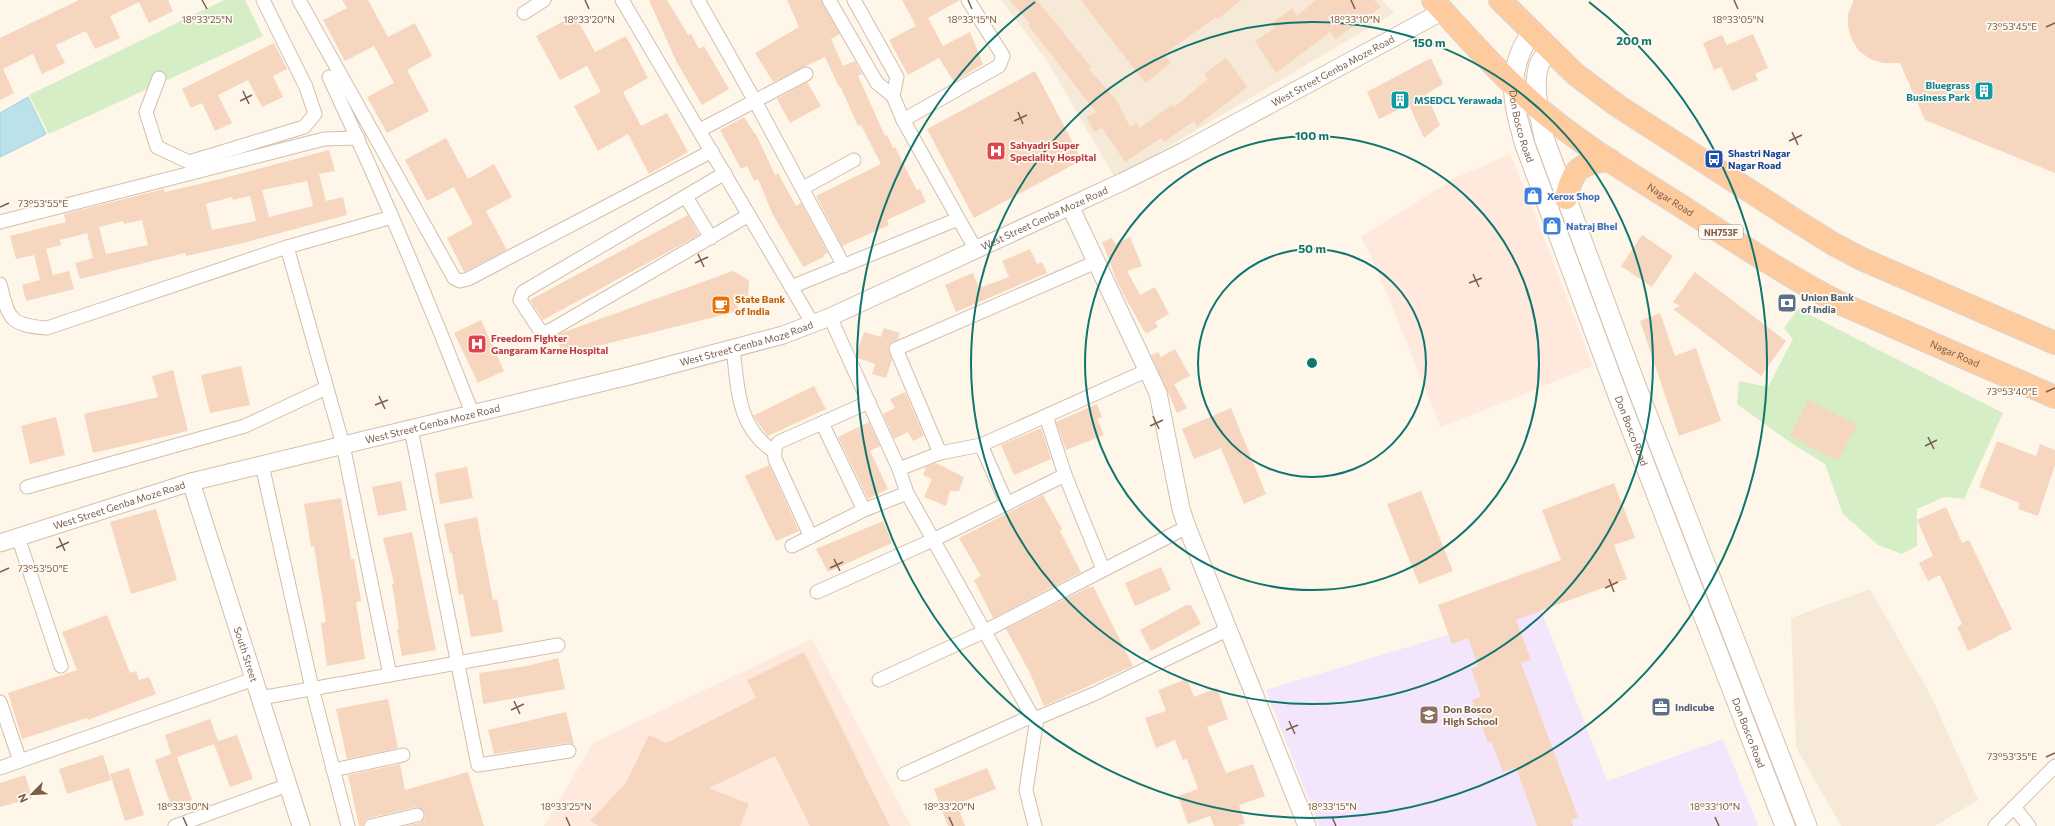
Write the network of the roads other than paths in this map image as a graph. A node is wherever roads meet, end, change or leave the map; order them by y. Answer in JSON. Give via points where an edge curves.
{"nodes":[{"id":1,"x":263,"y":0,"type":"edge"},
{"id":2,"x":299,"y":0,"type":"edge"},
{"id":3,"x":544,"y":0,"type":"edge"},
{"id":4,"x":622,"y":0,"type":"edge"},
{"id":5,"x":698,"y":0,"type":"edge"},
{"id":6,"x":829,"y":0,"type":"edge"},
{"id":7,"x":854,"y":0,"type":"edge"},
{"id":8,"x":968,"y":0,"type":"edge"},
{"id":9,"x":1500,"y":0,"type":"edge"},
{"id":10,"x":1438,"y":6,"type":"edge"},
{"id":11,"x":524,"y":13,"type":"dead end"},
{"id":12,"x":1532,"y":31,"type":"junction"},
{"id":13,"x":1549,"y":49,"type":"junction"},
{"id":14,"x":806,"y":74,"type":"dead end"},
{"id":15,"x":329,"y":77,"type":"dead end"},
{"id":16,"x":159,"y":78,"type":"dead end"},
{"id":17,"x":1512,"y":84,"type":"junction"},
{"id":18,"x":893,"y":96,"type":"junction"},
{"id":19,"x":755,"y":101,"type":"junction"},
{"id":20,"x":1537,"y":106,"type":"junction"},
{"id":21,"x":903,"y":120,"type":"junction"},
{"id":22,"x":700,"y":130,"type":"junction"},
{"id":23,"x":358,"y":138,"type":"junction"},
{"id":24,"x":712,"y":151,"type":"junction"},
{"id":25,"x":854,"y":160,"type":"dead end"},
{"id":26,"x":1610,"y":160,"type":"junction"},
{"id":27,"x":725,"y":174,"type":"junction"},
{"id":28,"x":803,"y":188,"type":"junction"},
{"id":29,"x":686,"y":197,"type":"junction"},
{"id":30,"x":1566,"y":198,"type":"junction"},
{"id":31,"x":1070,"y":206,"type":"junction"},
{"id":32,"x":749,"y":215,"type":"junction"},
{"id":33,"x":392,"y":217,"type":"junction"},
{"id":34,"x":958,"y":219,"type":"junction"},
{"id":35,"x":0,"y":222,"type":"edge"},
{"id":36,"x":711,"y":238,"type":"junction"},
{"id":37,"x":287,"y":247,"type":"junction"},
{"id":38,"x":976,"y":250,"type":"junction"},
{"id":39,"x":1096,"y":262,"type":"junction"},
{"id":40,"x":844,"y":266,"type":"junction"},
{"id":41,"x":0,"y":284,"type":"edge"},
{"id":42,"x":791,"y":286,"type":"junction"},
{"id":43,"x":830,"y":317,"type":"junction"},
{"id":44,"x":813,"y":324,"type":"junction"},
{"id":45,"x":2055,"y":343,"type":"edge"},
{"id":46,"x":733,"y":348,"type":"junction"},
{"id":47,"x":1148,"y":370,"type":"junction"},
{"id":48,"x":326,"y":388,"type":"junction"},
{"id":49,"x":2055,"y":397,"type":"edge"},
{"id":50,"x":869,"y":402,"type":"junction"},
{"id":51,"x":473,"y":415,"type":"junction"},
{"id":52,"x":1046,"y":416,"type":"junction"},
{"id":53,"x":822,"y":423,"type":"junction"},
{"id":54,"x":411,"y":429,"type":"junction"},
{"id":55,"x":343,"y":445,"type":"junction"},
{"id":56,"x":981,"y":445,"type":"junction"},
{"id":57,"x":775,"y":452,"type":"junction"},
{"id":58,"x":940,"y":453,"type":"junction"},
{"id":59,"x":262,"y":465,"type":"junction"},
{"id":60,"x":899,"y":469,"type":"junction"},
{"id":61,"x":1065,"y":475,"type":"junction"},
{"id":62,"x":191,"y":482,"type":"junction"},
{"id":63,"x":27,"y":487,"type":"dead end"},
{"id":64,"x":907,"y":493,"type":"junction"},
{"id":65,"x":1007,"y":504,"type":"junction"},
{"id":66,"x":864,"y":510,"type":"junction"},
{"id":67,"x":1187,"y":527,"type":"junction"},
{"id":68,"x":18,"y":537,"type":"junction"},
{"id":69,"x":811,"y":537,"type":"junction"},
{"id":70,"x":933,"y":540,"type":"junction"},
{"id":71,"x":0,"y":542,"type":"edge"},
{"id":72,"x":792,"y":546,"type":"dead end"},
{"id":73,"x":1103,"y":569,"type":"junction"},
{"id":74,"x":817,"y":592,"type":"dead end"},
{"id":75,"x":1229,"y":629,"type":"junction"},
{"id":76,"x":983,"y":632,"type":"junction"},
{"id":77,"x":558,"y":645,"type":"dead end"},
{"id":78,"x":457,"y":663,"type":"junction"},
{"id":79,"x":61,"y":666,"type":"dead end"},
{"id":80,"x":390,"y":675,"type":"junction"},
{"id":81,"x":254,"y":679,"type":"junction"},
{"id":82,"x":879,"y":680,"type":"dead end"},
{"id":83,"x":312,"y":688,"type":"junction"},
{"id":84,"x":260,"y":698,"type":"junction"},
{"id":85,"x":0,"y":702,"type":"edge"},
{"id":86,"x":1034,"y":717,"type":"junction"},
{"id":87,"x":569,"y":751,"type":"dead end"},
{"id":88,"x":403,"y":755,"type":"dead end"},
{"id":89,"x":20,"y":761,"type":"junction"},
{"id":90,"x":2055,"y":766,"type":"edge"},
{"id":91,"x":0,"y":768,"type":"edge"},
{"id":92,"x":333,"y":770,"type":"junction"},
{"id":93,"x":904,"y":774,"type":"dead end"},
{"id":94,"x":288,"y":785,"type":"junction"},
{"id":95,"x":2014,"y":807,"type":"junction"},
{"id":96,"x":417,"y":816,"type":"dead end"},
{"id":97,"x":175,"y":826,"type":"edge"},
{"id":98,"x":301,"y":826,"type":"edge"},
{"id":99,"x":348,"y":826,"type":"edge"},
{"id":100,"x":371,"y":826,"type":"edge"},
{"id":101,"x":1035,"y":826,"type":"edge"},
{"id":102,"x":1307,"y":826,"type":"edge"},
{"id":103,"x":1785,"y":826,"type":"edge"},
{"id":104,"x":1807,"y":826,"type":"edge"},
{"id":105,"x":1995,"y":826,"type":"edge"},
{"id":106,"x":2029,"y":826,"type":"edge"}],
"edges":[{"from":1,"to":16,"type":"street","via":[[306,87],[315,114],[304,127],[189,162],[157,147],[146,112]]},
{"from":2,"to":24,"type":"street","via":[[454,278],[460,281]]},
{"from":3,"to":11,"type":"street"},
{"from":4,"to":22,"type":"street"},
{"from":5,"to":19,"type":"street"},
{"from":6,"to":18,"type":"street","via":[[877,83]]},
{"from":7,"to":18,"type":"street","via":[[897,77]]},
{"from":8,"to":21,"type":"street","via":[[1002,56],[1002,63]]},
{"from":9,"to":12,"type":"highway"},
{"from":10,"to":17,"type":"highway","name":"Nagar Road","number":"NH753F"},
{"from":10,"to":31,"type":"street","name":"West Street Genba Moze Road","via":[[1184,151]]},
{"from":12,"to":13,"type":"highway"},
{"from":12,"to":17,"type":"main road","name":"Don Bosco Road","via":[[1516,61]]},
{"from":13,"to":20,"type":"main road","name":"Don Bosco Road","via":[[1539,65]]},
{"from":13,"to":45,"type":"highway","via":[[1575,74],[1618,106],[1835,245]]},
{"from":14,"to":19,"type":"street"},
{"from":15,"to":23,"type":"street"},
{"from":17,"to":20,"type":"highway","name":"Nagar Road","number":"NH753F"},
{"from":17,"to":103,"type":"main road","name":"Don Bosco Road","via":[[1525,145],[1616,390]]},
{"from":18,"to":21,"type":"street"},
{"from":19,"to":22,"type":"street"},
{"from":19,"to":28,"type":"street"},
{"from":20,"to":26,"type":"highway","name":"Nagar Road","number":"NH753F","via":[[1590,148]]},
{"from":20,"to":30,"type":"main road","name":"Don Bosco Road","via":[[1544,138]]},
{"from":21,"to":34,"type":"street"},
{"from":22,"to":24,"type":"street"},
{"from":23,"to":33,"type":"street"},
{"from":23,"to":35,"type":"street","via":[[324,139]]},
{"from":24,"to":27,"type":"street"},
{"from":25,"to":28,"type":"street"},
{"from":26,"to":30,"type":"highway","via":[[1580,168],[1571,178]]},
{"from":26,"to":49,"type":"highway","name":"Nagar Road","number":"NH753F","via":[[1810,288]]},
{"from":27,"to":29,"type":"street"},
{"from":27,"to":32,"type":"street"},
{"from":28,"to":40,"type":"street"},
{"from":29,"to":36,"type":"street"},
{"from":29,"to":36,"type":"street","via":[[523,292],[520,300],[534,325],[541,332],[549,330]]},
{"from":30,"to":104,"type":"main road","name":"Don Bosco Road","via":[[1637,390]]},
{"from":31,"to":38,"type":"street","name":"West Street Genba Moze Road"},
{"from":31,"to":39,"type":"street"},
{"from":32,"to":36,"type":"street"},
{"from":32,"to":42,"type":"street"},
{"from":33,"to":37,"type":"street"},
{"from":33,"to":51,"type":"street","via":[[440,329]]},
{"from":34,"to":38,"type":"street"},
{"from":34,"to":40,"type":"street"},
{"from":37,"to":41,"type":"street","via":[[47,328],[31,327],[12,319],[6,310]]},
{"from":37,"to":48,"type":"street"},
{"from":38,"to":43,"type":"street","name":"West Street Genba Moze Road"},
{"from":39,"to":47,"type":"street"},
{"from":39,"to":58,"type":"street","via":[[896,349]]},
{"from":40,"to":42,"type":"street"},
{"from":42,"to":44,"type":"street"},
{"from":43,"to":44,"type":"street","name":"West Street Genba Moze Road"},
{"from":43,"to":50,"type":"street"},
{"from":44,"to":46,"type":"street","name":"West Street Genba Moze Road"},
{"from":46,"to":51,"type":"street","name":"West Street Genba Moze Road"},
{"from":46,"to":57,"type":"street","via":[[742,409],[754,434],[761,443]]},
{"from":47,"to":52,"type":"street"},
{"from":47,"to":67,"type":"street","via":[[1158,393],[1181,509]]},
{"from":48,"to":55,"type":"street"},
{"from":48,"to":63,"type":"street","via":[[244,426]]},
{"from":50,"to":53,"type":"street"},
{"from":50,"to":60,"type":"street"},
{"from":51,"to":54,"type":"street","name":"West Street Genba Moze Road"},
{"from":52,"to":56,"type":"street"},
{"from":52,"to":61,"type":"street"},
{"from":53,"to":57,"type":"street","via":[[779,442]]},
{"from":53,"to":66,"type":"street"},
{"from":54,"to":55,"type":"street","name":"West Street Genba Moze Road"},
{"from":54,"to":78,"type":"street"},
{"from":55,"to":59,"type":"street","name":"West Street Genba Moze Road"},
{"from":55,"to":80,"type":"street"},
{"from":56,"to":58,"type":"street"},
{"from":56,"to":65,"type":"street"},
{"from":57,"to":69,"type":"street","via":[[775,459]]},
{"from":58,"to":60,"type":"street"},
{"from":59,"to":62,"type":"street","name":"West Street Genba Moze Road"},
{"from":59,"to":83,"type":"street"},
{"from":60,"to":64,"type":"street"},
{"from":61,"to":65,"type":"street"},
{"from":61,"to":73,"type":"street"},
{"from":62,"to":68,"type":"street","name":"West Street Genba Moze Road"},
{"from":62,"to":81,"type":"street","name":"South Street"},
{"from":64,"to":66,"type":"street"},
{"from":64,"to":70,"type":"street"},
{"from":65,"to":70,"type":"street"},
{"from":66,"to":69,"type":"street"},
{"from":67,"to":73,"type":"street"},
{"from":67,"to":75,"type":"street"},
{"from":68,"to":71,"type":"street","name":"West Street Genba Moze Road"},
{"from":68,"to":79,"type":"street"},
{"from":69,"to":72,"type":"street"},
{"from":70,"to":74,"type":"street"},
{"from":70,"to":76,"type":"street"},
{"from":73,"to":76,"type":"street"},
{"from":75,"to":86,"type":"street","via":[[1094,694]]},
{"from":75,"to":102,"type":"street"},
{"from":76,"to":82,"type":"street"},
{"from":76,"to":86,"type":"street"},
{"from":77,"to":78,"type":"street"},
{"from":78,"to":80,"type":"street"},
{"from":78,"to":87,"type":"street","via":[[478,765]]},
{"from":80,"to":83,"type":"street"},
{"from":81,"to":84,"type":"street","name":"South Street"},
{"from":81,"to":89,"type":"street"},
{"from":83,"to":84,"type":"street"},
{"from":83,"to":92,"type":"street"},
{"from":84,"to":94,"type":"street","name":"South Street"},
{"from":85,"to":89,"type":"street"},
{"from":86,"to":93,"type":"street"},
{"from":86,"to":101,"type":"street","via":[[1026,790]]},
{"from":88,"to":92,"type":"street"},
{"from":89,"to":91,"type":"street"},
{"from":90,"to":95,"type":"street"},
{"from":92,"to":99,"type":"street"},
{"from":94,"to":97,"type":"street"},
{"from":94,"to":98,"type":"street","name":"South Street"},
{"from":95,"to":105,"type":"street"},
{"from":95,"to":106,"type":"street"},
{"from":96,"to":100,"type":"street"}]}
